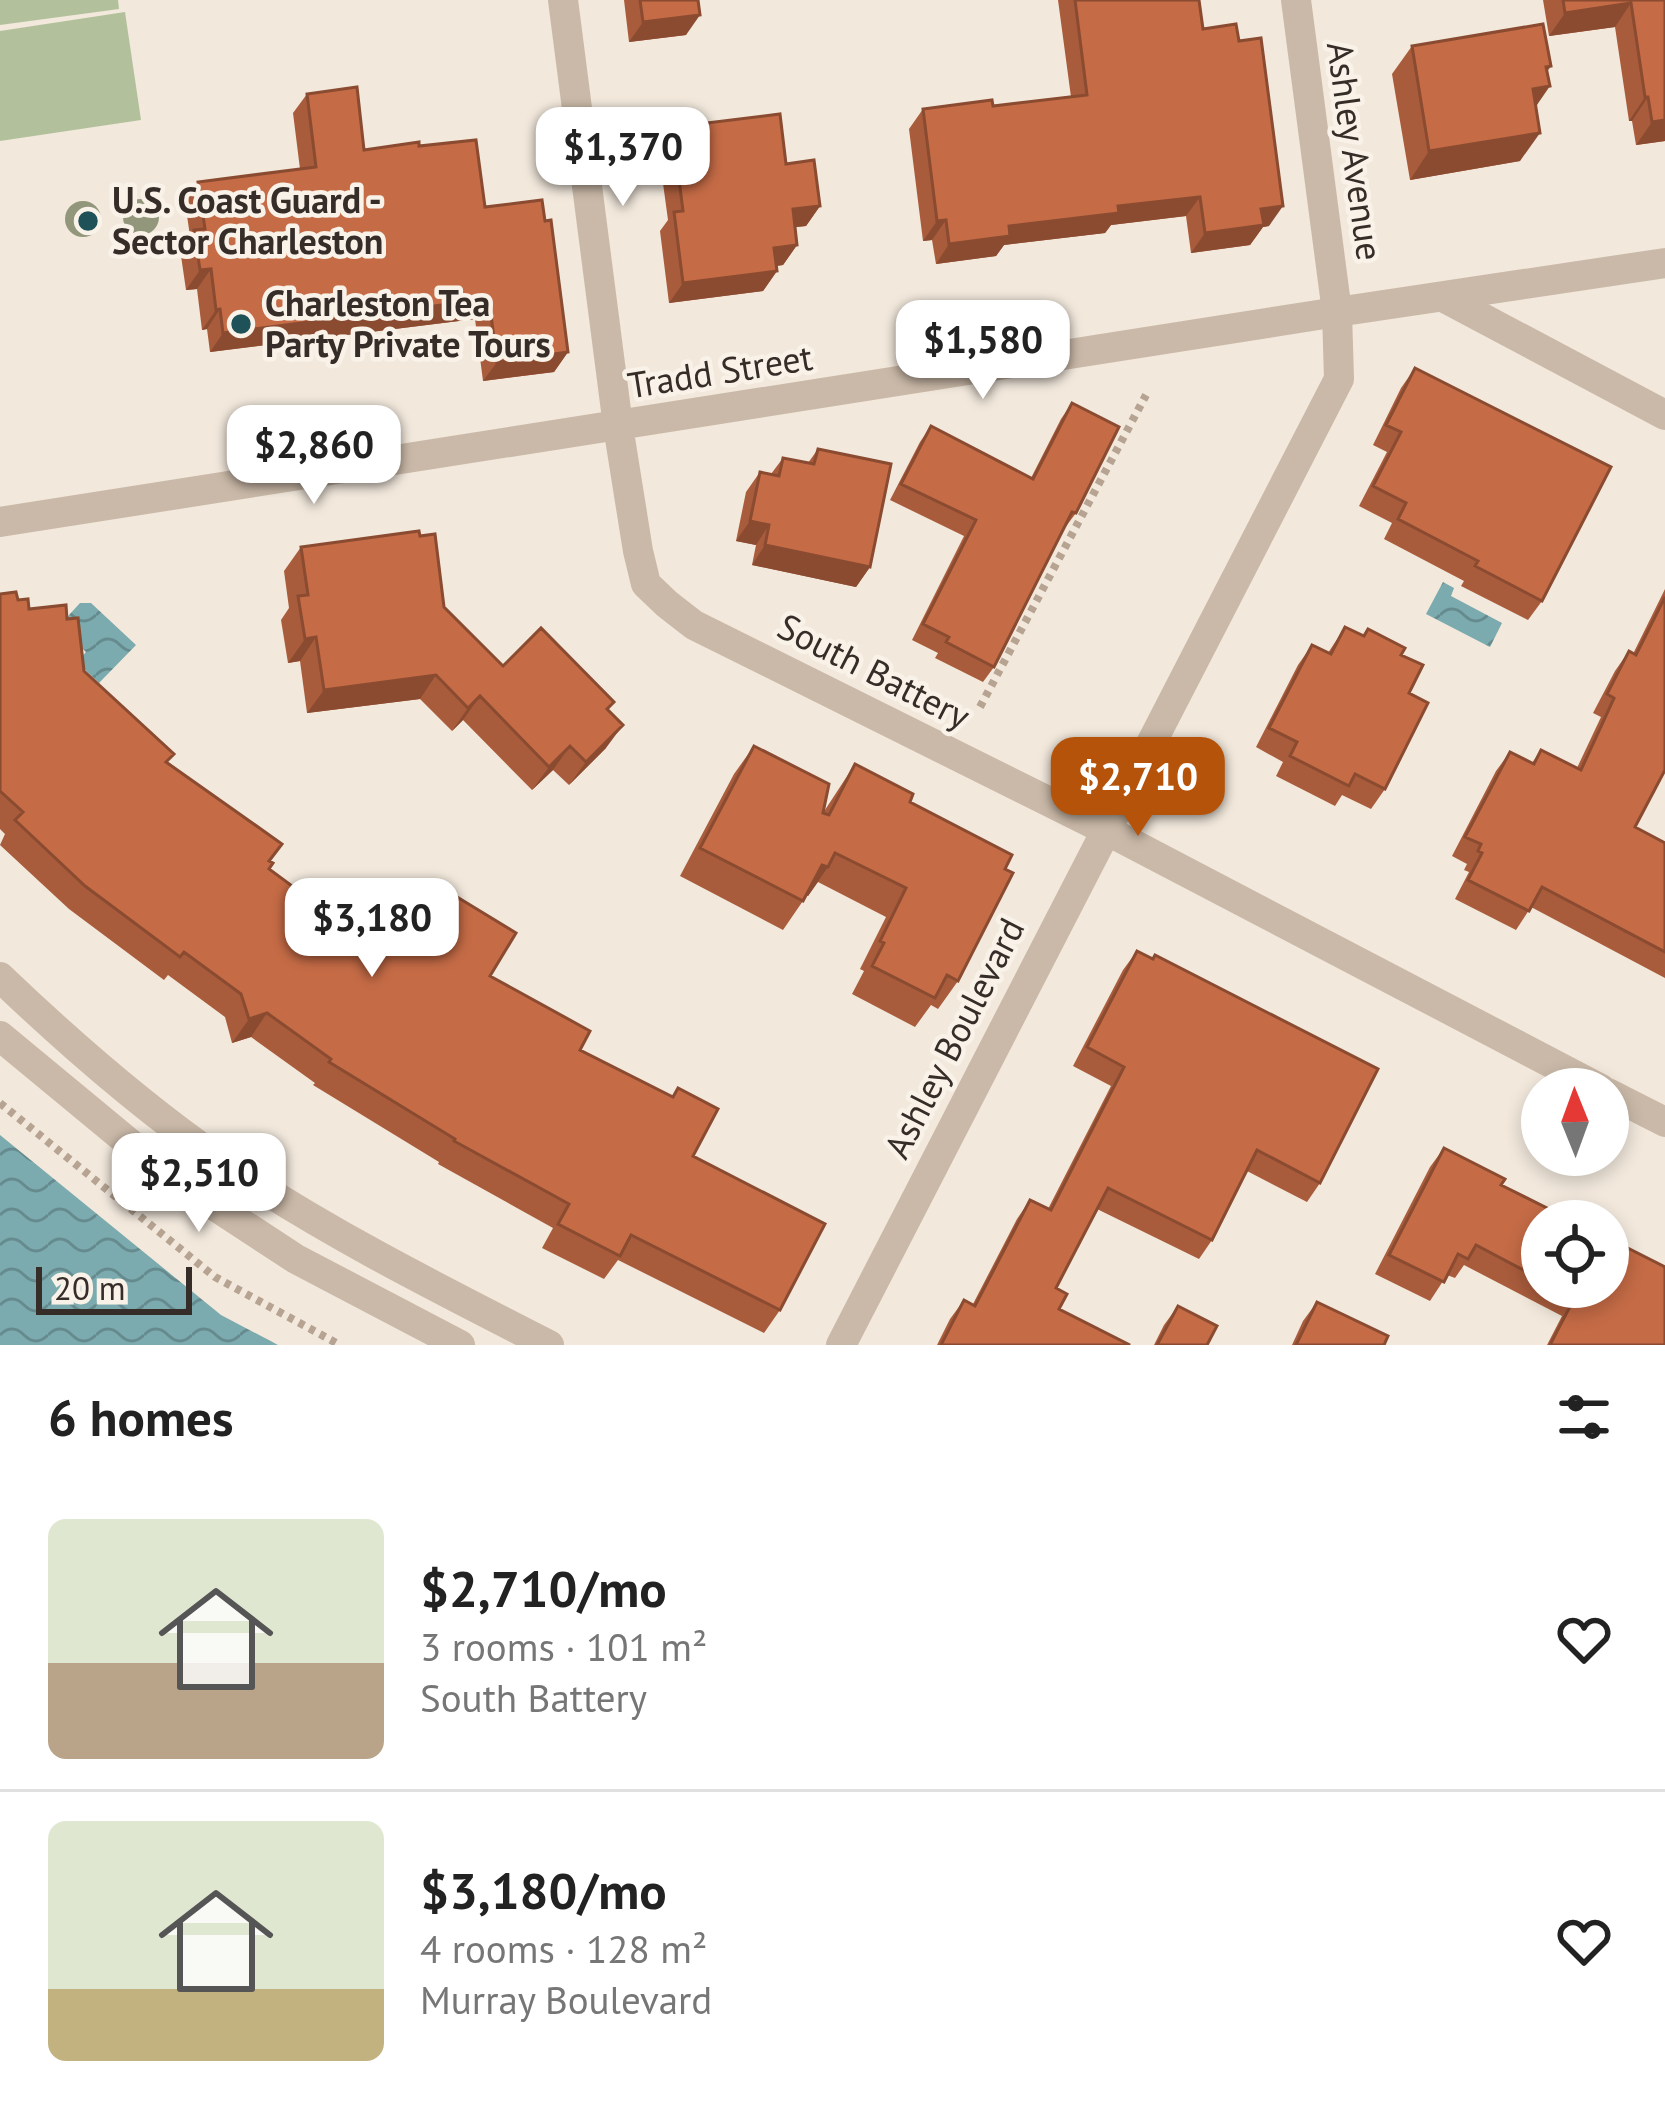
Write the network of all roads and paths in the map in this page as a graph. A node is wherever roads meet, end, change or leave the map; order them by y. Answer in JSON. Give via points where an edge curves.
{"nodes":[{"id":1,"x":562,"y":0,"type":"edge"},
{"id":2,"x":1296,"y":0,"type":"edge"},
{"id":3,"x":1665,"y":263,"type":"edge"},
{"id":4,"x":1443,"y":297,"type":"junction"},
{"id":5,"x":1337,"y":312,"type":"junction"},
{"id":6,"x":1146,"y":395,"type":"dead end"},
{"id":7,"x":1665,"y":415,"type":"edge"},
{"id":8,"x":618,"y":426,"type":"junction"},
{"id":9,"x":0,"y":522,"type":"edge"},
{"id":10,"x":980,"y":706,"type":"dead end"},
{"id":11,"x":1106,"y":830,"type":"junction"},
{"id":12,"x":0,"y":977,"type":"edge"},
{"id":13,"x":0,"y":1036,"type":"edge"},
{"id":14,"x":1560,"y":1068,"type":"edge"},
{"id":15,"x":0,"y":1103,"type":"edge"},
{"id":16,"x":1629,"y":1104,"type":"edge"},
{"id":17,"x":1665,"y":1122,"type":"edge"},
{"id":18,"x":340,"y":1345,"type":"edge"},
{"id":19,"x":460,"y":1345,"type":"edge"},
{"id":20,"x":549,"y":1345,"type":"edge"},
{"id":21,"x":841,"y":1345,"type":"edge"}],
"edges":[{"from":1,"to":8,"type":"street","name":"South Battery"},
{"from":2,"to":5,"type":"street","name":"Ashley Avenue"},
{"from":3,"to":4,"type":"street","name":"Tradd Street"},
{"from":4,"to":5,"type":"street","name":"Tradd Street"},
{"from":4,"to":7,"type":"street"},
{"from":5,"to":8,"type":"street","name":"Tradd Street"},
{"from":5,"to":11,"type":"street","name":"Ashley Boulevard","via":[[1340,379]]},
{"from":6,"to":10,"type":"path"},
{"from":8,"to":9,"type":"street","name":"Tradd Street"},
{"from":8,"to":11,"type":"street","name":"South Battery","via":[[646,584],[667,604],[694,625]]},
{"from":11,"to":14,"type":"street","name":"South Battery"},
{"from":11,"to":21,"type":"street","name":"Ashley Boulevard"},
{"from":12,"to":20,"type":"street","via":[[74,1048],[219,1160],[364,1250]]},
{"from":13,"to":19,"type":"street","via":[[215,1206],[296,1259]]},
{"from":15,"to":18,"type":"path","via":[[215,1276]]},
{"from":16,"to":17,"type":"street","name":"South Battery"}]}
